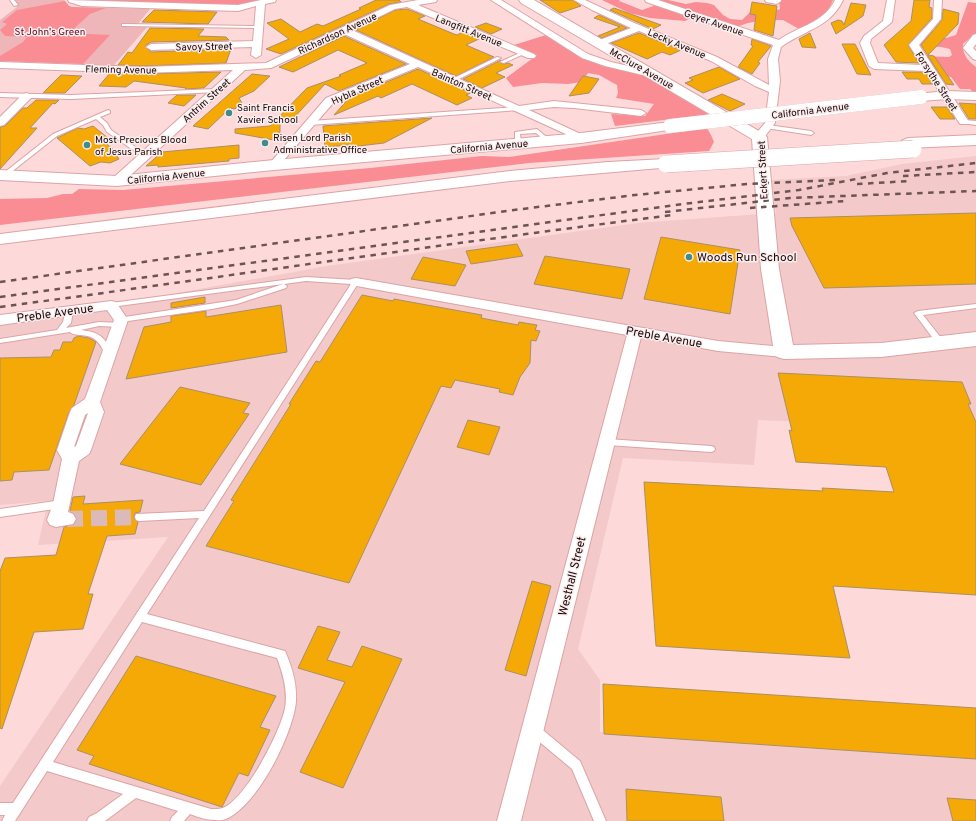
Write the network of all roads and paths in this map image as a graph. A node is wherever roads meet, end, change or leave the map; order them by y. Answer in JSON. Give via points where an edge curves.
{"nodes":[{"id":1,"x":12,"y":0,"type":"edge"},
{"id":2,"x":72,"y":0,"type":"edge"},
{"id":3,"x":272,"y":0,"type":"edge"},
{"id":4,"x":433,"y":0,"type":"edge"},
{"id":5,"x":495,"y":0,"type":"edge"},
{"id":6,"x":526,"y":0,"type":"edge"},
{"id":7,"x":578,"y":0,"type":"edge"},
{"id":8,"x":649,"y":0,"type":"edge"},
{"id":9,"x":839,"y":0,"type":"edge"},
{"id":10,"x":891,"y":0,"type":"edge"},
{"id":11,"x":938,"y":0,"type":"edge"},
{"id":12,"x":261,"y":3,"type":"junction"},
{"id":13,"x":407,"y":4,"type":"junction"},
{"id":14,"x":16,"y":5,"type":"dead end"},
{"id":15,"x":124,"y":25,"type":"dead end"},
{"id":16,"x":259,"y":27,"type":"junction"},
{"id":17,"x":639,"y":28,"type":"junction"},
{"id":18,"x":344,"y":30,"type":"junction"},
{"id":19,"x":976,"y":37,"type":"edge"},
{"id":20,"x":600,"y":43,"type":"junction"},
{"id":21,"x":257,"y":44,"type":"junction"},
{"id":22,"x":780,"y":44,"type":"junction"},
{"id":23,"x":151,"y":47,"type":"dead end"},
{"id":24,"x":528,"y":54,"type":"joint"},
{"id":25,"x":976,"y":57,"type":"edge"},
{"id":26,"x":418,"y":64,"type":"junction"},
{"id":27,"x":0,"y":65,"type":"edge"},
{"id":28,"x":242,"y":67,"type":"junction"},
{"id":29,"x":255,"y":67,"type":"junction"},
{"id":30,"x":929,"y":68,"type":"junction"},
{"id":31,"x":655,"y":75,"type":"junction"},
{"id":32,"x":454,"y":80,"type":"junction"},
{"id":33,"x":774,"y":90,"type":"junction"},
{"id":34,"x":216,"y":91,"type":"junction"},
{"id":35,"x":0,"y":95,"type":"edge"},
{"id":36,"x":947,"y":95,"type":"junction"},
{"id":37,"x":27,"y":96,"type":"junction"},
{"id":38,"x":976,"y":96,"type":"edge"},
{"id":39,"x":517,"y":109,"type":"junction"},
{"id":40,"x":108,"y":112,"type":"dead end"},
{"id":41,"x":641,"y":113,"type":"dead end"},
{"id":42,"x":96,"y":117,"type":"junction"},
{"id":43,"x":964,"y":122,"type":"joint"},
{"id":44,"x":976,"y":122,"type":"edge"},
{"id":45,"x":0,"y":123,"type":"edge"},
{"id":46,"x":310,"y":123,"type":"junction"},
{"id":47,"x":763,"y":132,"type":"junction"},
{"id":48,"x":811,"y":133,"type":"dead end"},
{"id":49,"x":581,"y":138,"type":"junction"},
{"id":50,"x":976,"y":140,"type":"edge"},
{"id":51,"x":911,"y":146,"type":"junction"},
{"id":52,"x":976,"y":146,"type":"edge"},
{"id":53,"x":145,"y":156,"type":"junction"},
{"id":54,"x":665,"y":161,"type":"junction"},
{"id":55,"x":274,"y":165,"type":"junction"},
{"id":56,"x":2,"y":176,"type":"edge"},
{"id":57,"x":117,"y":181,"type":"junction"},
{"id":58,"x":0,"y":230,"type":"edge"},
{"id":59,"x":0,"y":238,"type":"edge"},
{"id":60,"x":306,"y":279,"type":"junction"},
{"id":61,"x":356,"y":282,"type":"junction"},
{"id":62,"x":227,"y":290,"type":"junction"},
{"id":63,"x":226,"y":304,"type":"junction"},
{"id":64,"x":110,"y":305,"type":"junction"},
{"id":65,"x":976,"y":306,"type":"edge"},
{"id":66,"x":69,"y":311,"type":"junction"},
{"id":67,"x":0,"y":320,"type":"edge"},
{"id":68,"x":120,"y":322,"type":"junction"},
{"id":69,"x":59,"y":332,"type":"junction"},
{"id":70,"x":635,"y":332,"type":"junction"},
{"id":71,"x":976,"y":339,"type":"edge"},
{"id":72,"x":0,"y":341,"type":"edge"},
{"id":73,"x":941,"y":343,"type":"junction"},
{"id":74,"x":784,"y":352,"type":"junction"},
{"id":75,"x":109,"y":353,"type":"junction"},
{"id":76,"x":607,"y":442,"type":"junction"},
{"id":77,"x":711,"y":449,"type":"dead end"},
{"id":78,"x":64,"y":512,"type":"joint"},
{"id":79,"x":0,"y":513,"type":"edge"},
{"id":80,"x":206,"y":514,"type":"junction"},
{"id":81,"x":139,"y":516,"type":"tunnel mouth"},
{"id":82,"x":140,"y":617,"type":"junction"},
{"id":83,"x":533,"y":729,"type":"junction"},
{"id":84,"x":44,"y":765,"type":"junction"},
{"id":85,"x":134,"y":793,"type":"junction"},
{"id":86,"x":0,"y":809,"type":"edge"},
{"id":87,"x":15,"y":809,"type":"junction"},
{"id":88,"x":187,"y":809,"type":"junction"},
{"id":89,"x":8,"y":821,"type":"edge"},
{"id":90,"x":93,"y":821,"type":"edge"},
{"id":91,"x":176,"y":821,"type":"edge"},
{"id":92,"x":509,"y":821,"type":"edge"},
{"id":93,"x":600,"y":821,"type":"edge"}],
"edges":[{"from":1,"to":14,"type":"lane"},
{"from":2,"to":12,"type":"street","via":[[82,3],[238,8]]},
{"from":3,"to":12,"type":"street"},
{"from":4,"to":13,"type":"street","name":"Richardson Avenue"},
{"from":5,"to":31,"type":"street","via":[[585,56]]},
{"from":6,"to":20,"type":"main road","name":"McClure Avenue"},
{"from":7,"to":17,"type":"street","name":"Lecky Avenue"},
{"from":8,"to":22,"type":"street","name":"Geyer Avenue"},
{"from":9,"to":22,"type":"street","via":[[829,17]]},
{"from":10,"to":30,"type":"street","via":[[887,22],[867,38],[865,43],[874,66]]},
{"from":11,"to":30,"type":"street","name":"Forsythe Street","via":[[937,19],[914,45]]},
{"from":12,"to":16,"type":"street"},
{"from":13,"to":18,"type":"street","name":"Richardson Avenue","via":[[393,7]]},
{"from":13,"to":24,"type":"street","name":"Langfitt Avenue"},
{"from":15,"to":16,"type":"lane"},
{"from":16,"to":21,"type":"street"},
{"from":17,"to":20,"type":"street"},
{"from":17,"to":33,"type":"street","name":"Lecky Avenue","via":[[715,59],[760,86]]},
{"from":18,"to":26,"type":"street","name":"Bainton Street"},
{"from":18,"to":29,"type":"street","name":"Richardson Avenue","via":[[271,65]]},
{"from":19,"to":25,"type":"street","via":[[968,48]]},
{"from":20,"to":31,"type":"main road","name":"McClure Avenue"},
{"from":21,"to":23,"type":"street","name":"Savoy Street"},
{"from":21,"to":29,"type":"street"},
{"from":22,"to":33,"type":"street","name":"Eckert Street","via":[[773,59]]},
{"from":24,"to":32,"type":"lane","via":[[501,60]]},
{"from":26,"to":32,"type":"street","name":"Bainton Street"},
{"from":26,"to":46,"type":"street","name":"Hybla Street","via":[[330,100]]},
{"from":27,"to":28,"type":"street","name":"Fleming Avenue","via":[[142,70]]},
{"from":28,"to":29,"type":"street","name":"Richardson Avenue"},
{"from":28,"to":34,"type":"street","name":"Antrim Street"},
{"from":30,"to":36,"type":"street","name":"Forsythe Street"},
{"from":31,"to":47,"type":"main road","name":"McClure Avenue"},
{"from":32,"to":39,"type":"street","name":"Bainton Street"},
{"from":33,"to":47,"type":"street","name":"Eckert Street","via":[[770,123]]},
{"from":34,"to":37,"type":"lane","via":[[71,97]]},
{"from":34,"to":53,"type":"street","name":"Antrim Street"},
{"from":35,"to":37,"type":"lane"},
{"from":36,"to":38,"type":"main road","name":"California Avenue"},
{"from":36,"to":43,"type":"street","name":"Forsythe Street"},
{"from":36,"to":49,"type":"main road","name":"California Avenue","bridge":true},
{"from":37,"to":45,"type":"street"},
{"from":39,"to":41,"type":"street","via":[[554,104]]},
{"from":39,"to":46,"type":"lane"},
{"from":39,"to":49,"type":"street","name":"Bainton Street"},
{"from":40,"to":42,"type":"lane"},
{"from":42,"to":53,"type":"lane","via":[[109,131]]},
{"from":42,"to":56,"type":"lane","via":[[55,135]]},
{"from":43,"to":44,"type":"lane"},
{"from":46,"to":55,"type":"street","name":"Hybla Street"},
{"from":47,"to":48,"type":"lane"},
{"from":47,"to":74,"type":"main road","name":"Eckert Street","via":[[769,262]]},
{"from":49,"to":55,"type":"main road","name":"California Avenue"},
{"from":50,"to":51,"type":"main road"},
{"from":51,"to":52,"type":"main road"},
{"from":51,"to":54,"type":"main road","bridge":true},
{"from":53,"to":57,"type":"street","name":"Antrim Street"},
{"from":54,"to":58,"type":"main road","via":[[596,162],[507,170]]},
{"from":54,"to":59,"type":"main road","via":[[510,176]]},
{"from":55,"to":57,"type":"main road","name":"California Avenue"},
{"from":56,"to":57,"type":"main road","name":"California Avenue"},
{"from":60,"to":61,"type":"lane"},
{"from":60,"to":62,"type":"lane"},
{"from":60,"to":63,"type":"lane"},
{"from":61,"to":70,"type":"street","name":"Preble Avenue"},
{"from":61,"to":80,"type":"lane"},
{"from":62,"to":63,"type":"lane"},
{"from":62,"to":64,"type":"lane"},
{"from":63,"to":68,"type":"lane"},
{"from":64,"to":66,"type":"street","name":"Preble Avenue"},
{"from":64,"to":68,"type":"street"},
{"from":65,"to":73,"type":"lane","via":[[918,313]]},
{"from":66,"to":67,"type":"street","name":"Preble Avenue"},
{"from":66,"to":69,"type":"lane","via":[[67,323]]},
{"from":68,"to":69,"type":"lane"},
{"from":68,"to":75,"type":"street"},
{"from":69,"to":72,"type":"lane"},
{"from":69,"to":75,"type":"lane","via":[[99,336]]},
{"from":70,"to":74,"type":"street","name":"Preble Avenue","via":[[718,346]]},
{"from":70,"to":76,"type":"street","name":"Westhall Street"},
{"from":71,"to":73,"type":"main road","name":"Preble Avenue"},
{"from":73,"to":74,"type":"main road","name":"Preble Avenue","via":[[874,350]]},
{"from":75,"to":78,"type":"street","via":[[92,402],[96,412],[83,450],[71,458]]},
{"from":76,"to":77,"type":"lane"},
{"from":76,"to":83,"type":"street","name":"Westhall Street"},
{"from":78,"to":79,"type":"lane"},
{"from":80,"to":81,"type":"lane"},
{"from":80,"to":82,"type":"lane"},
{"from":82,"to":84,"type":"lane"},
{"from":82,"to":88,"type":"lane","via":[[281,654],[290,677],[289,709],[281,734],[266,765],[245,796],[234,807],[220,814],[211,815]]},
{"from":83,"to":92,"type":"street","name":"Westhall Street"},
{"from":83,"to":93,"type":"lane","via":[[576,765]]},
{"from":84,"to":85,"type":"lane"},
{"from":84,"to":87,"type":"lane"},
{"from":85,"to":88,"type":"lane"},
{"from":85,"to":90,"type":"lane"},
{"from":86,"to":87,"type":"lane"},
{"from":87,"to":89,"type":"lane"},
{"from":88,"to":91,"type":"lane"}]}
